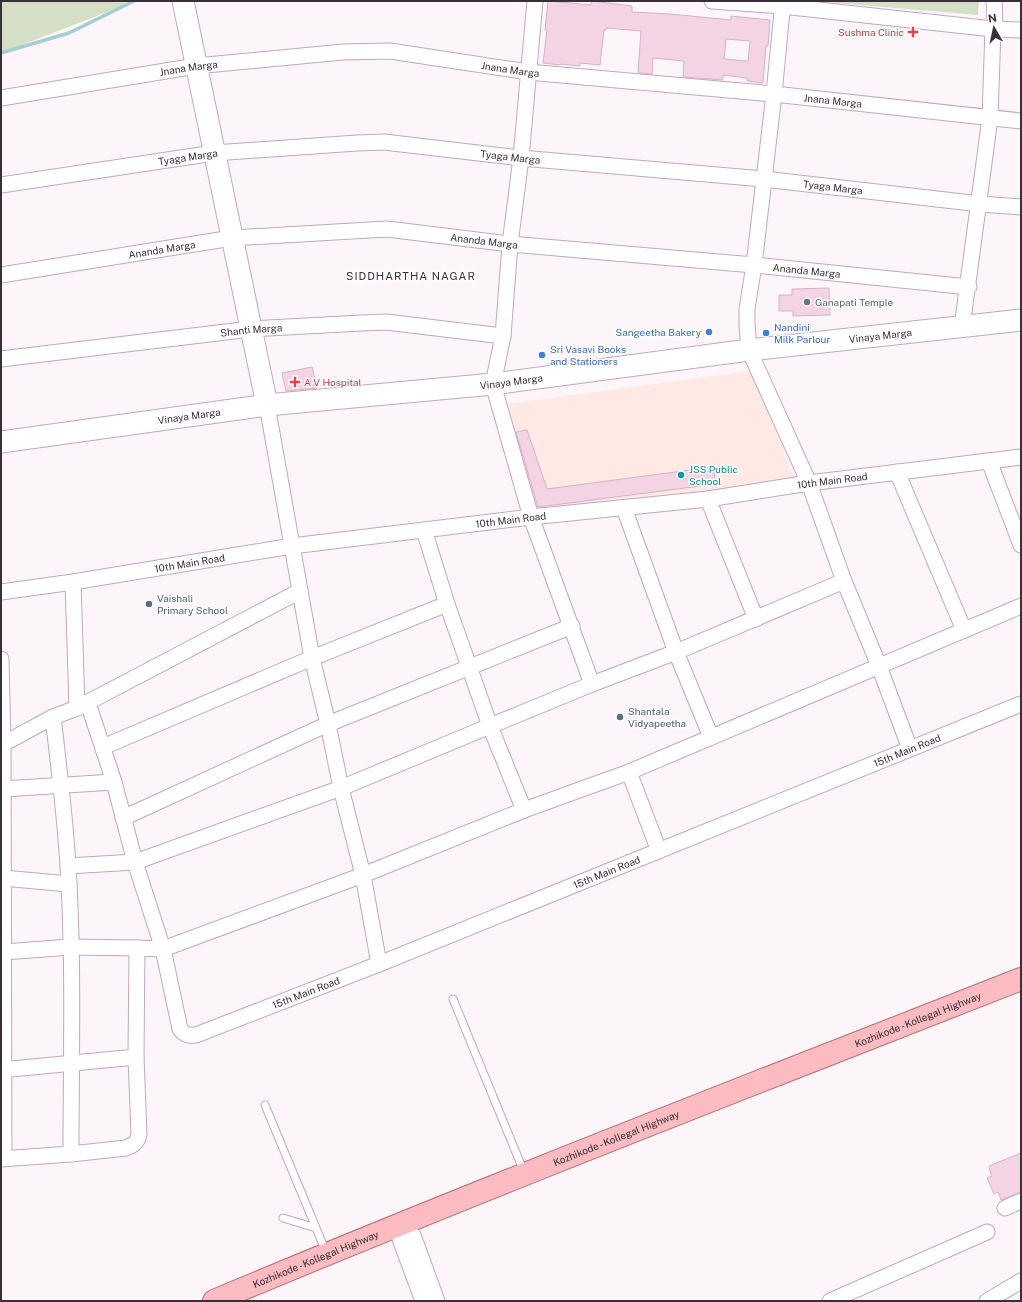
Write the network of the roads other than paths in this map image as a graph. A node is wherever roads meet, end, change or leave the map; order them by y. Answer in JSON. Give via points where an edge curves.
{"nodes":[{"id":1,"x":183,"y":1,"type":"edge"},
{"id":2,"x":535,"y":1,"type":"edge"},
{"id":3,"x":712,"y":1,"type":"edge"},
{"id":4,"x":994,"y":1,"type":"edge"},
{"id":5,"x":782,"y":4,"type":"edge"},
{"id":6,"x":993,"y":29,"type":"junction"},
{"id":7,"x":1021,"y":30,"type":"edge"},
{"id":8,"x":196,"y":66,"type":"junction"},
{"id":9,"x":528,"y":72,"type":"junction"},
{"id":10,"x":774,"y":94,"type":"junction"},
{"id":11,"x":1,"y":98,"type":"edge"},
{"id":12,"x":990,"y":118,"type":"junction"},
{"id":13,"x":1021,"y":121,"type":"edge"},
{"id":14,"x":214,"y":153,"type":"junction"},
{"id":15,"x":521,"y":158,"type":"junction"},
{"id":16,"x":764,"y":179,"type":"junction"},
{"id":17,"x":1,"y":185,"type":"edge"},
{"id":18,"x":980,"y":204,"type":"junction"},
{"id":19,"x":1021,"y":207,"type":"edge"},
{"id":20,"x":232,"y":238,"type":"junction"},
{"id":21,"x":510,"y":244,"type":"junction"},
{"id":22,"x":754,"y":265,"type":"junction"},
{"id":23,"x":1,"y":275,"type":"edge"},
{"id":24,"x":969,"y":287,"type":"junction"},
{"id":25,"x":1021,"y":320,"type":"edge"},
{"id":26,"x":962,"y":327,"type":"junction"},
{"id":27,"x":251,"y":329,"type":"junction"},
{"id":28,"x":502,"y":336,"type":"junction"},
{"id":29,"x":749,"y":350,"type":"junction"},
{"id":30,"x":1,"y":359,"type":"edge"},
{"id":31,"x":493,"y":384,"type":"junction"},
{"id":32,"x":267,"y":406,"type":"junction"},
{"id":33,"x":1,"y":442,"type":"edge"},
{"id":34,"x":1021,"y":457,"type":"edge"},
{"id":35,"x":989,"y":461,"type":"junction"},
{"id":36,"x":897,"y":472,"type":"junction"},
{"id":37,"x":809,"y":483,"type":"junction"},
{"id":38,"x":708,"y":499,"type":"junction"},
{"id":39,"x":624,"y":508,"type":"junction"},
{"id":40,"x":531,"y":517,"type":"junction"},
{"id":41,"x":424,"y":530,"type":"junction"},
{"id":42,"x":1021,"y":545,"type":"edge"},
{"id":43,"x":292,"y":546,"type":"junction"},
{"id":44,"x":844,"y":581,"type":"junction"},
{"id":45,"x":73,"y":582,"type":"junction"},
{"id":46,"x":300,"y":591,"type":"junction"},
{"id":47,"x":1,"y":592,"type":"edge"},
{"id":48,"x":447,"y":604,"type":"junction"},
{"id":49,"x":1021,"y":606,"type":"edge"},
{"id":50,"x":756,"y":619,"type":"junction"},
{"id":51,"x":572,"y":626,"type":"junction"},
{"id":52,"x":964,"y":630,"type":"junction"},
{"id":53,"x":676,"y":652,"type":"junction"},
{"id":54,"x":312,"y":658,"type":"junction"},
{"id":55,"x":1,"y":659,"type":"edge"},
{"id":56,"x":879,"y":666,"type":"junction"},
{"id":57,"x":470,"y":668,"type":"junction"},
{"id":58,"x":592,"y":684,"type":"junction"},
{"id":59,"x":1021,"y":704,"type":"edge"},
{"id":60,"x":82,"y":705,"type":"junction"},
{"id":61,"x":54,"y":717,"type":"junction"},
{"id":62,"x":328,"y":724,"type":"junction"},
{"id":63,"x":490,"y":726,"type":"junction"},
{"id":64,"x":711,"y":737,"type":"junction"},
{"id":65,"x":2,"y":745,"type":"edge"},
{"id":66,"x":103,"y":747,"type":"junction"},
{"id":67,"x":910,"y":749,"type":"junction"},
{"id":68,"x":629,"y":772,"type":"junction"},
{"id":69,"x":114,"y":782,"type":"junction"},
{"id":70,"x":61,"y":785,"type":"junction"},
{"id":71,"x":341,"y":788,"type":"junction"},
{"id":72,"x":3,"y":789,"type":"junction"},
{"id":73,"x":524,"y":810,"type":"junction"},
{"id":74,"x":123,"y":818,"type":"junction"},
{"id":75,"x":659,"y":851,"type":"junction"},
{"id":76,"x":135,"y":862,"type":"junction"},
{"id":77,"x":68,"y":866,"type":"junction"},
{"id":78,"x":363,"y":875,"type":"junction"},
{"id":79,"x":3,"y":878,"type":"junction"},
{"id":80,"x":69,"y":884,"type":"junction"},
{"id":81,"x":71,"y":947,"type":"junction"},
{"id":82,"x":137,"y":948,"type":"junction"},
{"id":83,"x":162,"y":949,"type":"junction"},
{"id":84,"x":3,"y":952,"type":"junction"},
{"id":85,"x":378,"y":964,"type":"junction"},
{"id":86,"x":1021,"y":979,"type":"edge"},
{"id":87,"x":1021,"y":990,"type":"edge"},
{"id":88,"x":453,"y":999,"type":"dead end"},
{"id":89,"x":136,"y":1057,"type":"junction"},
{"id":90,"x":71,"y":1064,"type":"junction"},
{"id":91,"x":2,"y":1070,"type":"edge"},
{"id":92,"x":265,"y":1105,"type":"dead end"},
{"id":93,"x":71,"y":1154,"type":"junction"},
{"id":94,"x":2,"y":1158,"type":"edge"},
{"id":95,"x":525,"y":1174,"type":"junction"},
{"id":96,"x":1021,"y":1201,"type":"edge"},
{"id":97,"x":1004,"y":1208,"type":"dead end"},
{"id":98,"x":283,"y":1218,"type":"dead end"},
{"id":99,"x":316,"y":1228,"type":"junction"},
{"id":100,"x":987,"y":1232,"type":"dead end"},
{"id":101,"x":406,"y":1237,"type":"junction"},
{"id":102,"x":327,"y":1254,"type":"junction"},
{"id":103,"x":1021,"y":1281,"type":"edge"},
{"id":104,"x":214,"y":1301,"type":"edge"},
{"id":105,"x":244,"y":1301,"type":"edge"},
{"id":106,"x":423,"y":1301,"type":"edge"},
{"id":107,"x":437,"y":1301,"type":"edge"},
{"id":108,"x":830,"y":1301,"type":"edge"},
{"id":109,"x":988,"y":1301,"type":"edge"}],
"edges":[{"from":1,"to":8,"type":"street"},
{"from":2,"to":9,"type":"street"},
{"from":3,"to":5,"type":"street"},
{"from":4,"to":6,"type":"street"},
{"from":5,"to":6,"type":"street"},
{"from":5,"to":10,"type":"street"},
{"from":6,"to":7,"type":"street"},
{"from":6,"to":12,"type":"street"},
{"from":8,"to":9,"type":"street","name":"Jnana Marga","via":[[343,52],[390,51]]},
{"from":8,"to":11,"type":"street","name":"Jnana Marga"},
{"from":8,"to":14,"type":"street"},
{"from":9,"to":10,"type":"street","name":"Jnana Marga"},
{"from":9,"to":15,"type":"street"},
{"from":10,"to":12,"type":"street","name":"Jnana Marga"},
{"from":10,"to":16,"type":"street"},
{"from":12,"to":13,"type":"street","name":"Jnana Marga"},
{"from":12,"to":18,"type":"street"},
{"from":14,"to":15,"type":"street","name":"Tyaga Marga","via":[[384,142]]},
{"from":14,"to":17,"type":"street","name":"Tyaga Marga"},
{"from":14,"to":20,"type":"street"},
{"from":15,"to":16,"type":"street","name":"Tyaga Marga"},
{"from":15,"to":21,"type":"street"},
{"from":16,"to":18,"type":"street","name":"Tyaga Marga"},
{"from":16,"to":22,"type":"street"},
{"from":18,"to":19,"type":"street","name":"Tyaga Marga"},
{"from":18,"to":24,"type":"street"},
{"from":20,"to":21,"type":"street","name":"Ananda Marga","via":[[387,229]]},
{"from":20,"to":23,"type":"street","name":"Ananda Marga"},
{"from":20,"to":27,"type":"street"},
{"from":21,"to":22,"type":"street","name":"Ananda Marga"},
{"from":21,"to":28,"type":"street"},
{"from":22,"to":24,"type":"street","name":"Ananda Marga"},
{"from":22,"to":29,"type":"street","via":[[747,308]]},
{"from":24,"to":26,"type":"street"},
{"from":25,"to":26,"type":"street","name":"Vinaya Marga"},
{"from":26,"to":29,"type":"street","name":"Vinaya Marga"},
{"from":27,"to":28,"type":"street","name":"Shanti Marga","via":[[386,322]]},
{"from":27,"to":30,"type":"street","name":"Shanti Marga"},
{"from":27,"to":32,"type":"street"},
{"from":28,"to":31,"type":"street"},
{"from":29,"to":31,"type":"street","name":"Vinaya Marga"},
{"from":29,"to":37,"type":"street"},
{"from":31,"to":32,"type":"street","name":"Vinaya Marga"},
{"from":31,"to":40,"type":"street"},
{"from":32,"to":33,"type":"street","name":"Vinaya Marga"},
{"from":32,"to":43,"type":"street"},
{"from":34,"to":35,"type":"street","name":"10th Main Road"},
{"from":35,"to":36,"type":"street","name":"10th Main Road"},
{"from":35,"to":42,"type":"street"},
{"from":36,"to":37,"type":"street","name":"10th Main Road"},
{"from":36,"to":52,"type":"street"},
{"from":37,"to":38,"type":"street","name":"10th Main Road"},
{"from":37,"to":44,"type":"street"},
{"from":38,"to":39,"type":"street","name":"10th Main Road"},
{"from":38,"to":50,"type":"street"},
{"from":39,"to":40,"type":"street","name":"10th Main Road"},
{"from":39,"to":53,"type":"street"},
{"from":40,"to":41,"type":"street","name":"10th Main Road"},
{"from":40,"to":51,"type":"street"},
{"from":41,"to":43,"type":"street","name":"10th Main Road"},
{"from":41,"to":48,"type":"street"},
{"from":43,"to":45,"type":"street","name":"10th Main Road"},
{"from":43,"to":46,"type":"street"},
{"from":44,"to":50,"type":"street"},
{"from":44,"to":56,"type":"street"},
{"from":45,"to":47,"type":"street","name":"10th Main Road"},
{"from":45,"to":60,"type":"street"},
{"from":46,"to":54,"type":"street"},
{"from":46,"to":60,"type":"street"},
{"from":48,"to":54,"type":"street"},
{"from":48,"to":57,"type":"street"},
{"from":49,"to":52,"type":"street"},
{"from":50,"to":53,"type":"street"},
{"from":51,"to":57,"type":"street"},
{"from":51,"to":58,"type":"street"},
{"from":52,"to":56,"type":"street"},
{"from":53,"to":58,"type":"street"},
{"from":53,"to":64,"type":"street"},
{"from":54,"to":62,"type":"street"},
{"from":54,"to":66,"type":"street"},
{"from":55,"to":65,"type":"street"},
{"from":56,"to":64,"type":"street"},
{"from":56,"to":67,"type":"street"},
{"from":57,"to":62,"type":"street"},
{"from":57,"to":63,"type":"street"},
{"from":58,"to":63,"type":"street"},
{"from":59,"to":67,"type":"street","name":"15th Main Road"},
{"from":60,"to":61,"type":"street"},
{"from":60,"to":66,"type":"street"},
{"from":61,"to":65,"type":"street"},
{"from":61,"to":70,"type":"street"},
{"from":62,"to":71,"type":"street"},
{"from":62,"to":74,"type":"street"},
{"from":63,"to":71,"type":"street"},
{"from":63,"to":73,"type":"street"},
{"from":64,"to":68,"type":"street"},
{"from":65,"to":72,"type":"street"},
{"from":66,"to":69,"type":"street"},
{"from":67,"to":75,"type":"street","name":"15th Main Road"},
{"from":68,"to":73,"type":"street"},
{"from":68,"to":75,"type":"street"},
{"from":69,"to":70,"type":"street"},
{"from":69,"to":74,"type":"street"},
{"from":70,"to":72,"type":"street"},
{"from":70,"to":77,"type":"street"},
{"from":71,"to":76,"type":"street"},
{"from":71,"to":78,"type":"street"},
{"from":72,"to":79,"type":"street"},
{"from":73,"to":78,"type":"street"},
{"from":74,"to":76,"type":"street"},
{"from":75,"to":85,"type":"street","name":"15th Main Road"},
{"from":76,"to":77,"type":"street"},
{"from":76,"to":83,"type":"street"},
{"from":77,"to":80,"type":"street"},
{"from":78,"to":83,"type":"street"},
{"from":78,"to":85,"type":"street"},
{"from":79,"to":80,"type":"street"},
{"from":79,"to":84,"type":"street"},
{"from":80,"to":81,"type":"street"},
{"from":81,"to":82,"type":"street"},
{"from":81,"to":84,"type":"street"},
{"from":81,"to":90,"type":"street"},
{"from":82,"to":83,"type":"street"},
{"from":82,"to":89,"type":"street"},
{"from":83,"to":85,"type":"street","name":"15th Main Road","via":[[180,1029],[184,1034],[190,1035],[196,1035]]},
{"from":84,"to":91,"type":"street"},
{"from":86,"to":95,"type":"main road","name":"Kozhikode - Kollegal Highway"},
{"from":87,"to":101,"type":"main road","via":[[751,1096]]},
{"from":88,"to":95,"type":"lane"},
{"from":89,"to":90,"type":"street"},
{"from":89,"to":93,"type":"street","via":[[138,1140],[126,1148]]},
{"from":90,"to":91,"type":"street"},
{"from":90,"to":93,"type":"street"},
{"from":91,"to":94,"type":"street"},
{"from":92,"to":99,"type":"lane"},
{"from":93,"to":94,"type":"street"},
{"from":95,"to":102,"type":"main road","name":"Kozhikode - Kollegal Highway"},
{"from":96,"to":97,"type":"street"},
{"from":98,"to":99,"type":"lane"},
{"from":99,"to":102,"type":"lane"},
{"from":100,"to":108,"type":"street"},
{"from":101,"to":105,"type":"main road"},
{"from":101,"to":106,"type":"street"},
{"from":101,"to":107,"type":"street"},
{"from":102,"to":104,"type":"main road","name":"Kozhikode - Kollegal Highway"},
{"from":103,"to":109,"type":"street"}]}
